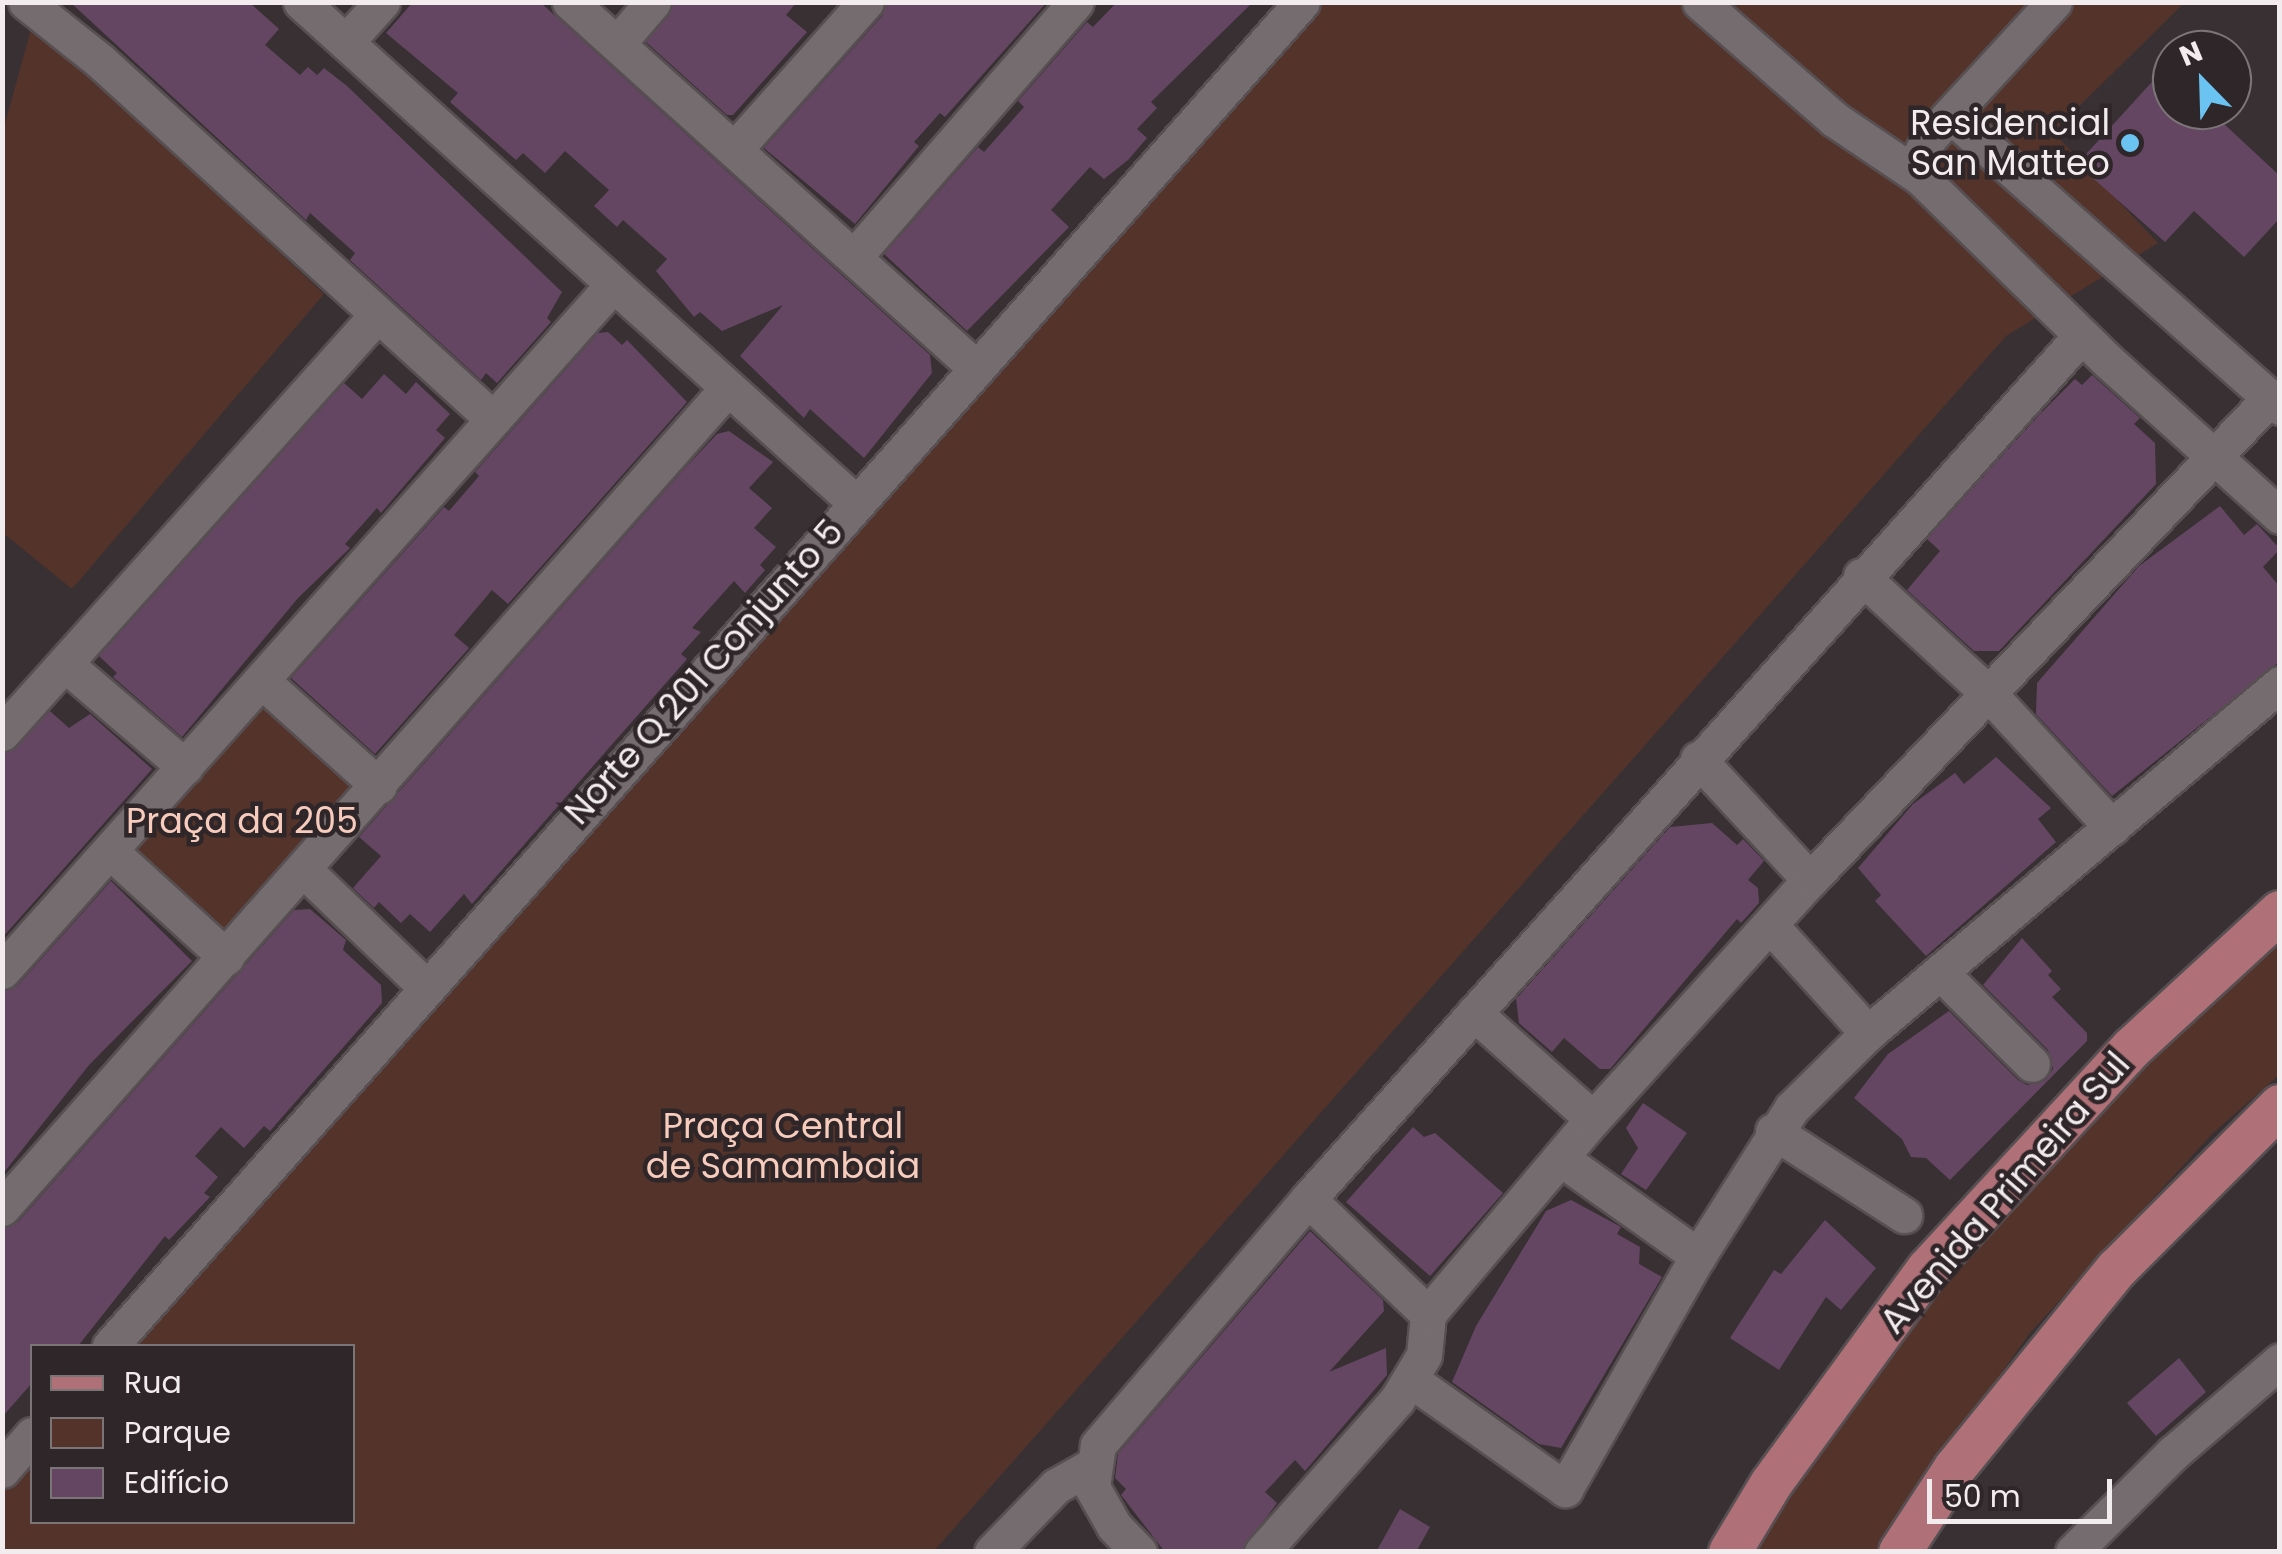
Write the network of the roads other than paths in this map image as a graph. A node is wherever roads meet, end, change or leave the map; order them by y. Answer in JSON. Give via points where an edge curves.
{"nodes":[{"id":1,"x":26,"y":2,"type":"edge"},
{"id":2,"x":302,"y":2,"type":"edge"},
{"id":3,"x":382,"y":2,"type":"edge"},
{"id":4,"x":570,"y":2,"type":"edge"},
{"id":5,"x":653,"y":2,"type":"edge"},
{"id":6,"x":866,"y":2,"type":"edge"},
{"id":7,"x":1076,"y":2,"type":"edge"},
{"id":8,"x":1302,"y":2,"type":"edge"},
{"id":9,"x":1700,"y":2,"type":"edge"},
{"id":10,"x":2054,"y":2,"type":"edge"},
{"id":11,"x":346,"y":42,"type":"junction"},
{"id":12,"x":616,"y":44,"type":"junction"},
{"id":13,"x":1950,"y":115,"type":"junction"},
{"id":14,"x":734,"y":150,"type":"junction"},
{"id":15,"x":1920,"y":177,"type":"junction"},
{"id":16,"x":854,"y":257,"type":"junction"},
{"id":17,"x":611,"y":287,"type":"junction"},
{"id":18,"x":377,"y":315,"type":"junction"},
{"id":19,"x":2082,"y":336,"type":"junction"},
{"id":20,"x":976,"y":368,"type":"junction"},
{"id":21,"x":725,"y":391,"type":"junction"},
{"id":22,"x":2275,"y":402,"type":"edge"},
{"id":23,"x":494,"y":419,"type":"junction"},
{"id":24,"x":2215,"y":455,"type":"junction"},
{"id":25,"x":855,"y":502,"type":"junction"},
{"id":26,"x":2280,"y":516,"type":"edge"},
{"id":27,"x":1861,"y":576,"type":"junction"},
{"id":28,"x":65,"y":664,"type":"junction"},
{"id":29,"x":262,"y":680,"type":"junction"},
{"id":30,"x":2280,"y":684,"type":"edge"},
{"id":31,"x":1990,"y":695,"type":"junction"},
{"id":32,"x":2,"y":733,"type":"edge"},
{"id":33,"x":1698,"y":759,"type":"junction"},
{"id":34,"x":185,"y":767,"type":"junction"},
{"id":35,"x":379,"y":786,"type":"junction"},
{"id":36,"x":2112,"y":827,"type":"junction"},
{"id":37,"x":111,"y":852,"type":"junction"},
{"id":38,"x":306,"y":872,"type":"junction"},
{"id":39,"x":1810,"y":880,"type":"junction"},
{"id":40,"x":2280,"y":912,"type":"edge"},
{"id":41,"x":1770,"y":925,"type":"junction"},
{"id":42,"x":226,"y":957,"type":"junction"},
{"id":43,"x":2,"y":971,"type":"edge"},
{"id":44,"x":1940,"y":972,"type":"junction"},
{"id":45,"x":425,"y":986,"type":"junction"},
{"id":46,"x":1474,"y":1012,"type":"junction"},
{"id":47,"x":1868,"y":1032,"type":"junction"},
{"id":48,"x":2032,"y":1064,"type":"dead end"},
{"id":49,"x":2280,"y":1106,"type":"edge"},
{"id":50,"x":1593,"y":1119,"type":"junction"},
{"id":51,"x":1773,"y":1131,"type":"junction"},
{"id":52,"x":1562,"y":1160,"type":"junction"},
{"id":53,"x":1308,"y":1199,"type":"junction"},
{"id":54,"x":2,"y":1208,"type":"edge"},
{"id":55,"x":1904,"y":1215,"type":"dead end"},
{"id":56,"x":1698,"y":1256,"type":"junction"},
{"id":57,"x":1428,"y":1314,"type":"junction"},
{"id":58,"x":112,"y":1344,"type":"edge"},
{"id":59,"x":2280,"y":1361,"type":"edge"},
{"id":60,"x":1412,"y":1380,"type":"junction"},
{"id":61,"x":30,"y":1437,"type":"edge"},
{"id":62,"x":1092,"y":1466,"type":"junction"},
{"id":63,"x":2,"y":1470,"type":"edge"},
{"id":64,"x":992,"y":1552,"type":"edge"},
{"id":65,"x":1139,"y":1552,"type":"edge"},
{"id":66,"x":1262,"y":1552,"type":"edge"},
{"id":67,"x":1730,"y":1552,"type":"edge"},
{"id":68,"x":1900,"y":1552,"type":"edge"},
{"id":69,"x":2073,"y":1552,"type":"edge"}],
"edges":[{"from":1,"to":18,"type":"street","via":[[100,60]]},
{"from":2,"to":11,"type":"street"},
{"from":3,"to":11,"type":"street"},
{"from":4,"to":12,"type":"street"},
{"from":5,"to":12,"type":"street"},
{"from":6,"to":14,"type":"street"},
{"from":7,"to":16,"type":"street"},
{"from":8,"to":20,"type":"street","name":"Norte Q 201 Conjunto 5"},
{"from":9,"to":15,"type":"street","via":[[1834,119]]},
{"from":10,"to":13,"type":"street"},
{"from":11,"to":17,"type":"street"},
{"from":12,"to":14,"type":"street"},
{"from":13,"to":15,"type":"street","via":[[1918,160]]},
{"from":13,"to":22,"type":"street"},
{"from":14,"to":16,"type":"street"},
{"from":15,"to":19,"type":"street"},
{"from":16,"to":20,"type":"street"},
{"from":17,"to":21,"type":"street"},
{"from":17,"to":23,"type":"street"},
{"from":18,"to":23,"type":"street"},
{"from":18,"to":28,"type":"street"},
{"from":19,"to":24,"type":"street"},
{"from":19,"to":27,"type":"street"},
{"from":20,"to":25,"type":"street","name":"Norte Q 201 Conjunto 5"},
{"from":21,"to":25,"type":"street"},
{"from":21,"to":35,"type":"street"},
{"from":22,"to":24,"type":"street"},
{"from":23,"to":29,"type":"street"},
{"from":24,"to":26,"type":"street"},
{"from":24,"to":31,"type":"street"},
{"from":25,"to":45,"type":"street","name":"Norte Q 201 Conjunto 5"},
{"from":27,"to":31,"type":"street"},
{"from":27,"to":33,"type":"street"},
{"from":28,"to":32,"type":"street"},
{"from":28,"to":34,"type":"street"},
{"from":29,"to":34,"type":"street"},
{"from":29,"to":35,"type":"street"},
{"from":30,"to":36,"type":"street"},
{"from":31,"to":36,"type":"street"},
{"from":31,"to":39,"type":"street"},
{"from":33,"to":39,"type":"street"},
{"from":33,"to":46,"type":"street"},
{"from":34,"to":37,"type":"street"},
{"from":35,"to":38,"type":"street"},
{"from":36,"to":44,"type":"street"},
{"from":37,"to":42,"type":"street"},
{"from":37,"to":43,"type":"street"},
{"from":38,"to":42,"type":"street"},
{"from":38,"to":45,"type":"street"},
{"from":39,"to":41,"type":"street"},
{"from":40,"to":67,"type":"main road","name":"Avenida Primeira Sul","via":[[2132,1048],[1928,1269],[1771,1484]]},
{"from":41,"to":47,"type":"street"},
{"from":41,"to":50,"type":"street"},
{"from":42,"to":54,"type":"street"},
{"from":44,"to":47,"type":"street"},
{"from":44,"to":48,"type":"street"},
{"from":45,"to":58,"type":"street","name":"Norte Q 201 Conjunto 5"},
{"from":46,"to":50,"type":"street"},
{"from":46,"to":53,"type":"street"},
{"from":47,"to":51,"type":"street"},
{"from":49,"to":68,"type":"main road","via":[[2116,1268],[1955,1468]]},
{"from":50,"to":52,"type":"street"},
{"from":51,"to":55,"type":"street"},
{"from":51,"to":56,"type":"street"},
{"from":52,"to":56,"type":"street"},
{"from":52,"to":57,"type":"street"},
{"from":53,"to":57,"type":"street"},
{"from":53,"to":62,"type":"street","via":[[1098,1445]]},
{"from":56,"to":60,"type":"street","via":[[1566,1490]]},
{"from":57,"to":60,"type":"street","via":[[1424,1354]]},
{"from":59,"to":69,"type":"street"},
{"from":60,"to":66,"type":"street"},
{"from":61,"to":63,"type":"street"},
{"from":62,"to":64,"type":"street","via":[[1056,1486]]},
{"from":62,"to":65,"type":"street","via":[[1102,1508]]}]}
